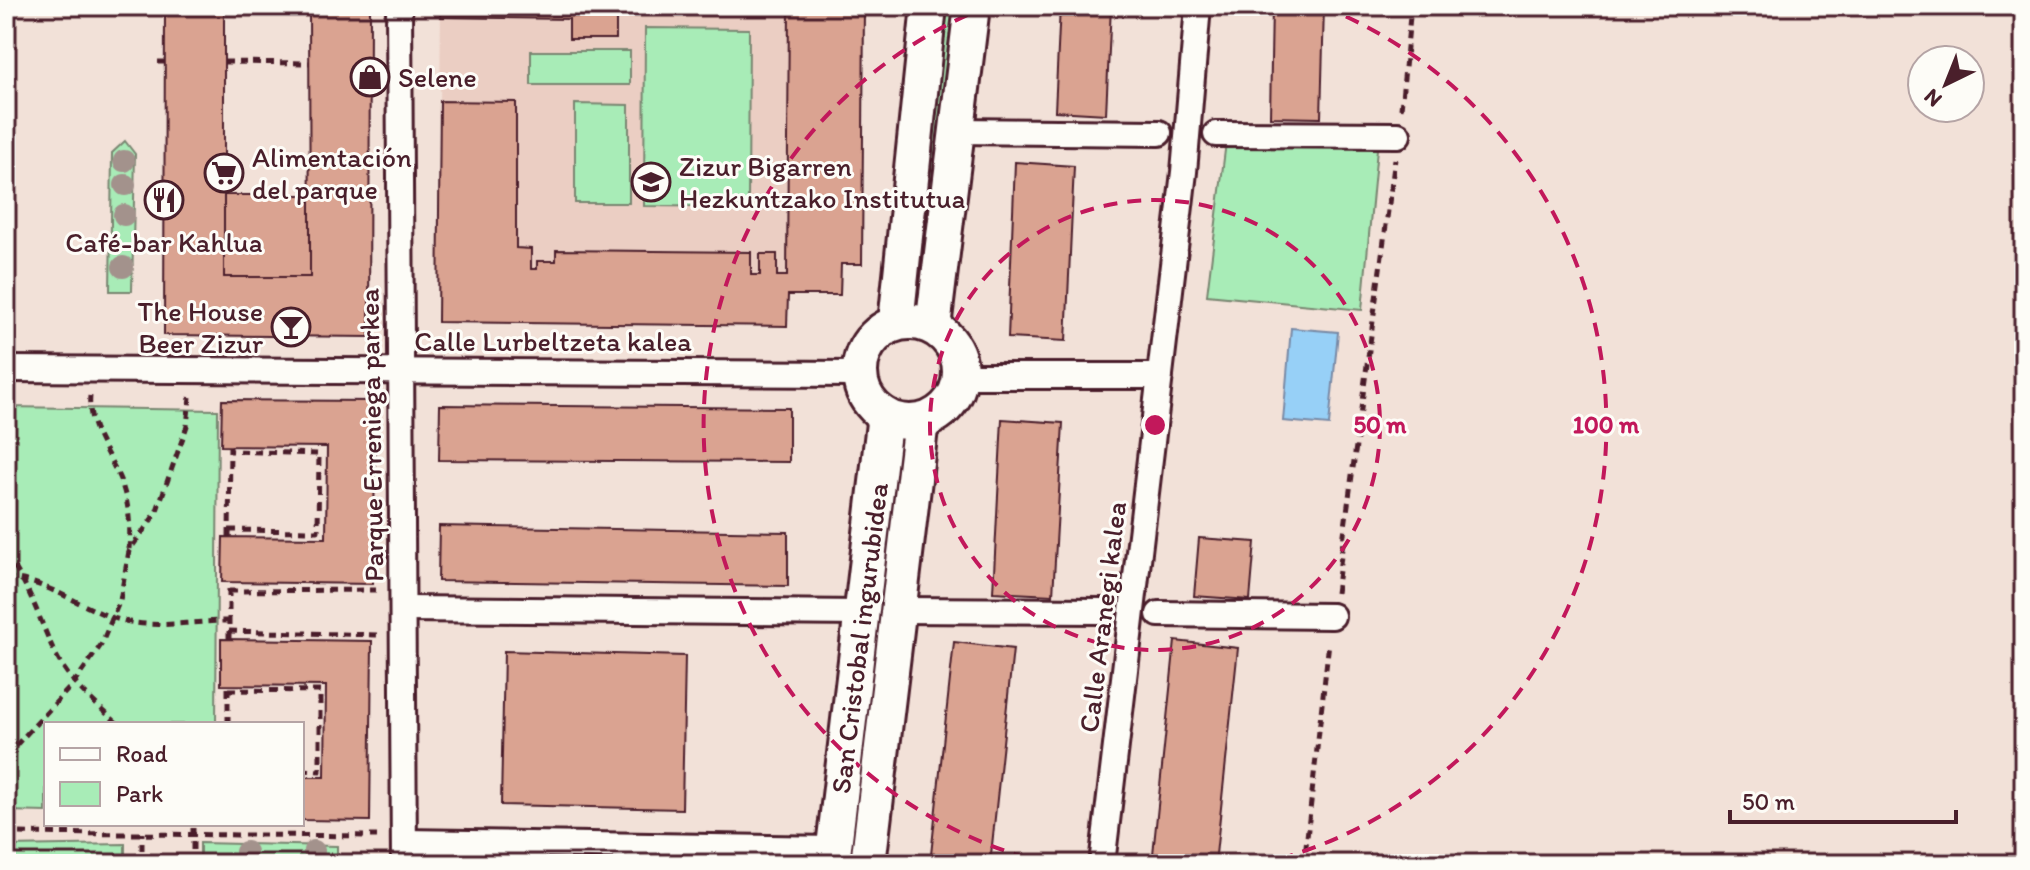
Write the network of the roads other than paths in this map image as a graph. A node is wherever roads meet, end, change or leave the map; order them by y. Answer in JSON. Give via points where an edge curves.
{"nodes":[{"id":1,"x":399,"y":6,"type":"edge"},
{"id":2,"x":929,"y":6,"type":"edge"},
{"id":3,"x":972,"y":6,"type":"edge"},
{"id":4,"x":1198,"y":6,"type":"edge"},
{"id":5,"x":957,"y":131,"type":"junction"},
{"id":6,"x":1159,"y":133,"type":"dead end"},
{"id":7,"x":1216,"y":134,"type":"dead end"},
{"id":8,"x":1398,"y":135,"type":"road end"},
{"id":9,"x":896,"y":323,"type":"junction"},
{"id":10,"x":933,"y":327,"type":"junction"},
{"id":11,"x":6,"y":369,"type":"edge"},
{"id":12,"x":399,"y":370,"type":"junction"},
{"id":13,"x":859,"y":374,"type":"junction"},
{"id":14,"x":960,"y":376,"type":"junction"},
{"id":15,"x":1160,"y":376,"type":"junction"},
{"id":16,"x":881,"y":413,"type":"junction"},
{"id":17,"x":926,"y":420,"type":"junction"},
{"id":18,"x":403,"y":609,"type":"junction"},
{"id":19,"x":898,"y":610,"type":"junction"},
{"id":20,"x":1103,"y":611,"type":"dead end"},
{"id":21,"x":862,"y":613,"type":"junction"},
{"id":22,"x":1159,"y":614,"type":"dead end"},
{"id":23,"x":1332,"y":616,"type":"road end"},
{"id":24,"x":404,"y":853,"type":"edge"},
{"id":25,"x":833,"y":856,"type":"edge"},
{"id":26,"x":868,"y":864,"type":"edge"},
{"id":27,"x":1102,"y":864,"type":"edge"}],
"edges":[{"from":1,"to":12,"type":"street","name":"Parque Erreniega parkea"},
{"from":2,"to":9,"type":"street"},
{"from":3,"to":5,"type":"street"},
{"from":4,"to":15,"type":"street","name":"Calle Aranegi kalea"},
{"from":5,"to":6,"type":"street"},
{"from":5,"to":10,"type":"street"},
{"from":7,"to":8,"type":"street"},
{"from":9,"to":10,"type":"street"},
{"from":9,"to":13,"type":"street","via":[[873,338],[863,352]]},
{"from":10,"to":14,"type":"street","via":[[957,355]]},
{"from":11,"to":12,"type":"street","name":"Calle Lurbeltzeta kalea"},
{"from":12,"to":13,"type":"street","name":"Calle Lurbeltzeta kalea"},
{"from":12,"to":18,"type":"street","name":"Parque Erreniega parkea"},
{"from":13,"to":16,"type":"street","via":[[864,392]]},
{"from":14,"to":15,"type":"street"},
{"from":14,"to":17,"type":"street","via":[[946,406]]},
{"from":15,"to":27,"type":"street","name":"Calle Aranegi kalea"},
{"from":16,"to":17,"type":"street","via":[[902,422]]},
{"from":16,"to":21,"type":"street","name":"San Cristobal ingurubidea"},
{"from":17,"to":19,"type":"street","name":"San Cristobal ingurubidea","via":[[920,429]]},
{"from":18,"to":21,"type":"street"},
{"from":18,"to":24,"type":"street","name":"Parque Erreniega parkea"},
{"from":19,"to":20,"type":"street","name":"Calle Aranegi kalea"},
{"from":19,"to":26,"type":"street","name":"San Cristobal ingurubidea"},
{"from":21,"to":25,"type":"street","name":"San Cristobal ingurubidea"},
{"from":22,"to":23,"type":"street","name":"Calle Aranegi kalea"},
{"from":24,"to":25,"type":"street"}]}
